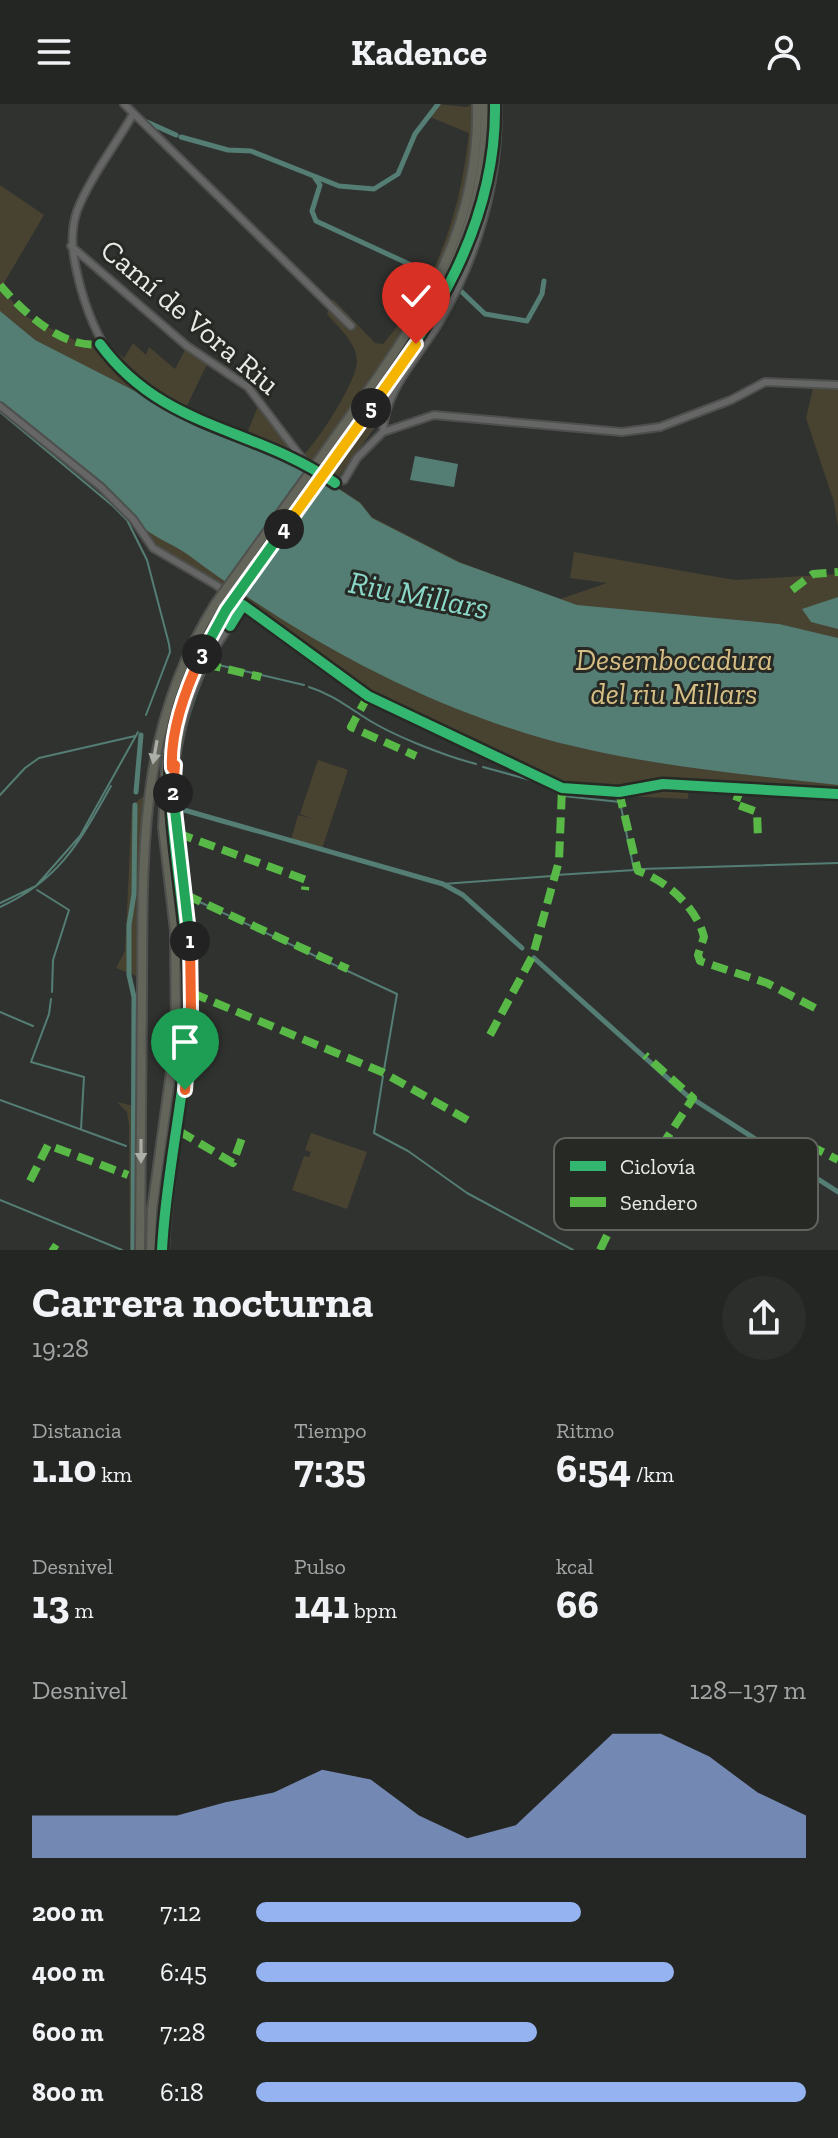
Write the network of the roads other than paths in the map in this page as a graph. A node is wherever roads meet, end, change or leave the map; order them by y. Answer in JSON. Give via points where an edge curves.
{"nodes":[{"id":1,"x":124,"y":104,"type":"edge"},
{"id":2,"x":477,"y":104,"type":"edge"},
{"id":3,"x":485,"y":104,"type":"edge"},
{"id":4,"x":498,"y":104,"type":"edge"},
{"id":5,"x":132,"y":116,"type":"junction"},
{"id":6,"x":71,"y":246,"type":"junction"},
{"id":7,"x":351,"y":326,"type":"dead end"},
{"id":8,"x":838,"y":385,"type":"edge"},
{"id":9,"x":0,"y":406,"type":"edge"},
{"id":10,"x":383,"y":432,"type":"junction"},
{"id":11,"x":327,"y":455,"type":"junction"},
{"id":12,"x":304,"y":462,"type":"junction"},
{"id":13,"x":219,"y":605,"type":"junction"},
{"id":14,"x":243,"y":605,"type":"junction"},
{"id":15,"x":838,"y":794,"type":"edge"},
{"id":16,"x":140,"y":1250,"type":"edge"},
{"id":17,"x":151,"y":1250,"type":"edge"},
{"id":18,"x":165,"y":1250,"type":"edge"}],
"edges":[{"from":1,"to":5,"type":"street"},
{"from":2,"to":11,"type":"main road","via":[[470,190],[450,256],[407,336]]},
{"from":3,"to":11,"type":"main road","via":[[478,191],[458,258],[414,340]]},
{"from":4,"to":10,"type":"street","via":[[494,167],[481,230],[458,289],[387,406]]},
{"from":5,"to":6,"type":"street","via":[[78,210]]},
{"from":5,"to":7,"type":"street"},
{"from":6,"to":12,"type":"street","name":"Camí de Vora Riu","via":[[187,346],[248,387]]},
{"from":6,"to":12,"type":"street","via":[[92,328],[115,363],[158,401]]},
{"from":8,"to":10,"type":"street","via":[[765,382],[731,400],[639,430],[590,431],[434,415]]},
{"from":9,"to":14,"type":"street","via":[[101,487],[153,548]]},
{"from":10,"to":12,"type":"street","name":"Camí de Vora Riu","via":[[340,482]]},
{"from":11,"to":13,"type":"main road","bridge":true},
{"from":13,"to":16,"type":"main road","one_way":true,"via":[[177,675],[150,781],[142,898]]},
{"from":13,"to":17,"type":"main road","via":[[185,680],[167,752],[163,827],[175,931],[176,1035]]},
{"from":14,"to":15,"type":"street","via":[[368,696],[562,788],[619,792],[663,784]]},
{"from":14,"to":18,"type":"street","via":[[205,664],[175,765],[175,819],[189,921],[192,993],[189,1061],[170,1175]]}]}
